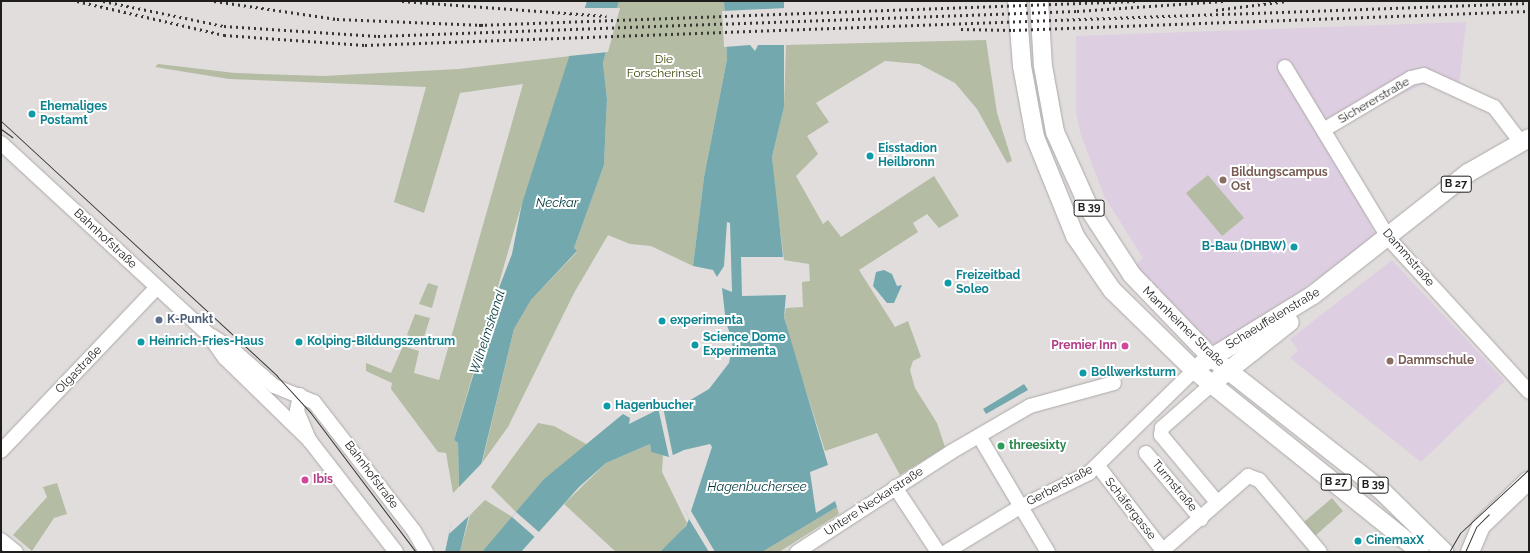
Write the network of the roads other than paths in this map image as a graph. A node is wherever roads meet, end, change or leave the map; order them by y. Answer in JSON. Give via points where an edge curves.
{"nodes":[{"id":1,"x":1017,"y":1,"type":"edge"},
{"id":2,"x":1039,"y":1,"type":"edge"},
{"id":3,"x":1285,"y":67,"type":"dead end"},
{"id":4,"x":1325,"y":129,"type":"junction"},
{"id":5,"x":1524,"y":139,"type":"edge"},
{"id":6,"x":1,"y":143,"type":"edge"},
{"id":7,"x":1389,"y":239,"type":"junction"},
{"id":8,"x":1111,"y":245,"type":"junction"},
{"id":9,"x":1090,"y":258,"type":"junction"},
{"id":10,"x":1351,"y":268,"type":"junction"},
{"id":11,"x":157,"y":287,"type":"junction"},
{"id":12,"x":208,"y":334,"type":"junction"},
{"id":13,"x":1211,"y":357,"type":"junction"},
{"id":14,"x":1194,"y":370,"type":"junction"},
{"id":15,"x":1228,"y":371,"type":"junction"},
{"id":16,"x":1114,"y":383,"type":"dead end"},
{"id":17,"x":1212,"y":384,"type":"junction"},
{"id":18,"x":260,"y":391,"type":"junction"},
{"id":19,"x":1529,"y":392,"type":"edge"},
{"id":20,"x":300,"y":395,"type":"junction"},
{"id":21,"x":320,"y":408,"type":"junction"},
{"id":22,"x":297,"y":411,"type":"junction"},
{"id":23,"x":1136,"y":427,"type":"junction"},
{"id":24,"x":1161,"y":435,"type":"junction"},
{"id":25,"x":979,"y":436,"type":"junction"},
{"id":26,"x":310,"y":441,"type":"junction"},
{"id":27,"x":1,"y":451,"type":"edge"},
{"id":28,"x":1146,"y":453,"type":"dead end"},
{"id":29,"x":1098,"y":466,"type":"junction"},
{"id":30,"x":1529,"y":480,"type":"edge"},
{"id":31,"x":896,"y":487,"type":"junction"},
{"id":32,"x":1216,"y":501,"type":"junction"},
{"id":33,"x":1020,"y":507,"type":"junction"},
{"id":34,"x":1202,"y":519,"type":"junction"},
{"id":35,"x":1384,"y":524,"type":"junction"},
{"id":36,"x":1,"y":540,"type":"edge"},
{"id":37,"x":1470,"y":547,"type":"edge"},
{"id":38,"x":422,"y":548,"type":"edge"},
{"id":39,"x":16,"y":552,"type":"edge"},
{"id":40,"x":396,"y":552,"type":"edge"},
{"id":41,"x":797,"y":552,"type":"edge"},
{"id":42,"x":938,"y":552,"type":"edge"},
{"id":43,"x":946,"y":552,"type":"edge"},
{"id":44,"x":1048,"y":552,"type":"edge"},
{"id":45,"x":1162,"y":552,"type":"edge"},
{"id":46,"x":1320,"y":552,"type":"edge"},
{"id":47,"x":1408,"y":552,"type":"edge"},
{"id":48,"x":1420,"y":552,"type":"edge"},
{"id":49,"x":1442,"y":552,"type":"edge"}],
"edges":[{"from":1,"to":9,"type":"main road","name":"Mannheimer Straße","number":"B 39","via":[[1022,66],[1035,137],[1051,184],[1075,236]]},
{"from":2,"to":8,"type":"main road","name":"Mannheimer Straße","number":"B 39","via":[[1043,66],[1056,132],[1091,212]]},
{"from":3,"to":4,"type":"street","name":"Dammstraße"},
{"from":4,"to":5,"type":"street","name":"Sichererstraße","via":[[1411,78],[1424,75],[1494,107]]},
{"from":4,"to":7,"type":"street","name":"Dammstraße"},
{"from":5,"to":7,"type":"main road","name":"Schaeuffelenstraße","number":"B 27","via":[[1468,174]]},
{"from":6,"to":11,"type":"street","name":"Bahnhofstraße"},
{"from":7,"to":10,"type":"main road","name":"Schaeuffelenstraße","number":"B 27"},
{"from":7,"to":19,"type":"street","name":"Dammstraße"},
{"from":8,"to":9,"type":"main road"},
{"from":8,"to":13,"type":"main road","name":"Mannheimer Straße","number":"B 39","via":[[1160,308]]},
{"from":9,"to":14,"type":"main road","name":"Mannheimer Straße","number":"B 39","via":[[1112,290]]},
{"from":10,"to":13,"type":"main road","name":"Schaeuffelenstraße","via":[[1288,312]]},
{"from":10,"to":15,"type":"main road","name":"Schaeuffelenstraße","number":"B 27"},
{"from":11,"to":12,"type":"street","name":"Bahnhofstraße"},
{"from":11,"to":27,"type":"street","name":"Olgastraße"},
{"from":12,"to":18,"type":"street","name":"Bahnhofstraße","via":[[225,358]]},
{"from":12,"to":20,"type":"street","name":"Bahnhofstraße","via":[[232,349],[274,386]]},
{"from":13,"to":14,"type":"main road","name":"Schaeuffelenstraße"},
{"from":13,"to":15,"type":"main road","name":"Mannheimer Straße","number":"B 39"},
{"from":14,"to":17,"type":"main road","name":"Mannheimer Straße","number":"B 39"},
{"from":14,"to":23,"type":"street","name":"Gerberstraße"},
{"from":15,"to":17,"type":"main road","name":"Schaeuffelenstraße","number":"B 27"},
{"from":15,"to":49,"type":"main road","name":"Mannheimer Straße","number":"B 39","via":[[1383,492]]},
{"from":16,"to":25,"type":"street","name":"Untere Neckarstraße","via":[[1030,406]]},
{"from":17,"to":24,"type":"street","via":[[1162,428]]},
{"from":17,"to":35,"type":"main road","name":"Mannheimer Straße","number":"B 27"},
{"from":18,"to":22,"type":"street","name":"Bahnhofstraße"},
{"from":18,"to":26,"type":"street","name":"Bahnhofstraße"},
{"from":20,"to":21,"type":"street","name":"Bahnhofstraße"},
{"from":20,"to":22,"type":"street"},
{"from":21,"to":22,"type":"street","via":[[304,413]]},
{"from":21,"to":38,"type":"street","name":"Bahnhofstraße"},
{"from":22,"to":26,"type":"street","name":"Bahnhofstraße"},
{"from":23,"to":24,"type":"street"},
{"from":23,"to":29,"type":"street","name":"Gerberstraße"},
{"from":24,"to":32,"type":"street","name":"Turmstraße"},
{"from":25,"to":31,"type":"street","name":"Untere Neckarstraße"},
{"from":25,"to":33,"type":"street"},
{"from":26,"to":40,"type":"street","name":"Bahnhofstraße"},
{"from":28,"to":34,"type":"street","name":"Turmstraße"},
{"from":29,"to":33,"type":"street","name":"Gerberstraße"},
{"from":29,"to":45,"type":"street","name":"Schäfergasse"},
{"from":30,"to":37,"type":"main road","via":[[1481,526]]},
{"from":31,"to":41,"type":"street","name":"Untere Neckarstraße"},
{"from":31,"to":42,"type":"street"},
{"from":32,"to":34,"type":"street"},
{"from":32,"to":46,"type":"street","via":[[1244,478],[1255,478]]},
{"from":33,"to":43,"type":"street","name":"Gerberstraße"},
{"from":33,"to":44,"type":"street"},
{"from":34,"to":45,"type":"street"},
{"from":35,"to":47,"type":"main road","number":"B 27"},
{"from":35,"to":48,"type":"main road","number":"B 27"},
{"from":36,"to":39,"type":"street"},
{"from":37,"to":49,"type":"main road"}]}
